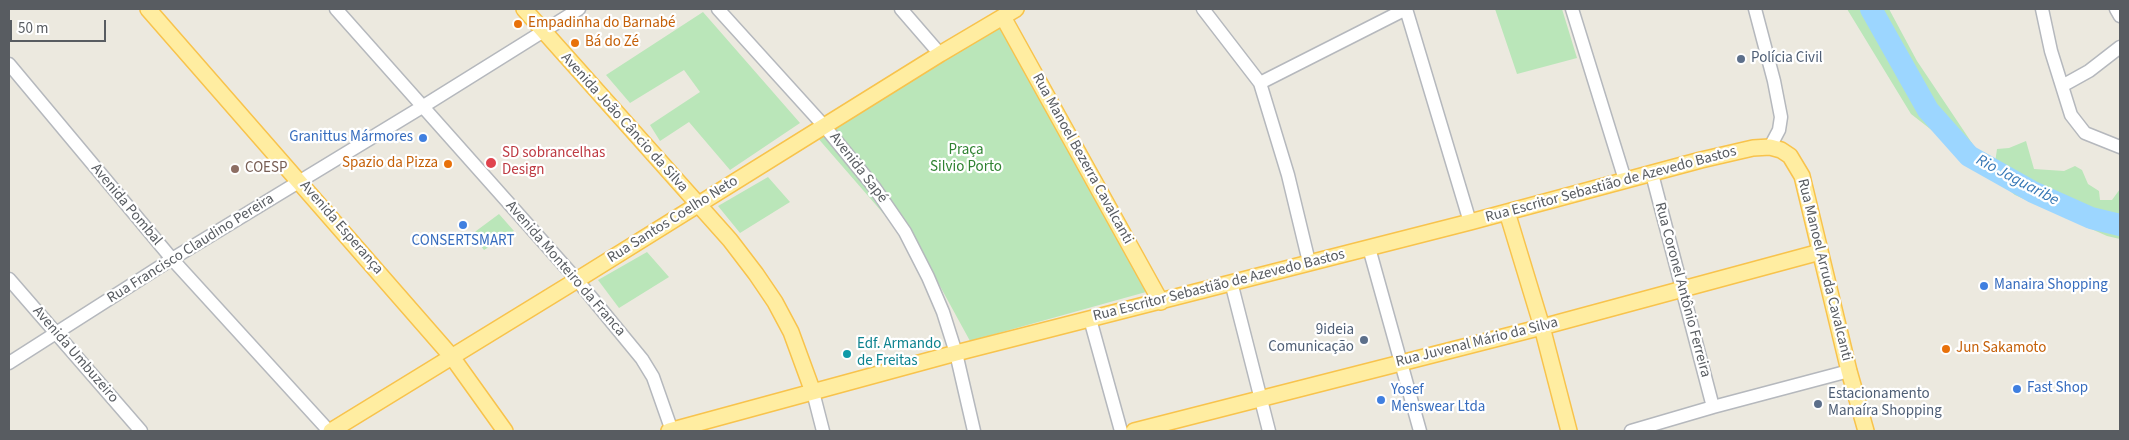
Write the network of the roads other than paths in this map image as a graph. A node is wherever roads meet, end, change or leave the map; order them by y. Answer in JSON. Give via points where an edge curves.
{"nodes":[{"id":1,"x":148,"y":9,"type":"edge"},
{"id":2,"x":336,"y":9,"type":"edge"},
{"id":3,"x":524,"y":9,"type":"edge"},
{"id":4,"x":579,"y":9,"type":"edge"},
{"id":5,"x":718,"y":9,"type":"edge"},
{"id":6,"x":901,"y":9,"type":"edge"},
{"id":7,"x":1203,"y":9,"type":"edge"},
{"id":8,"x":1406,"y":9,"type":"edge"},
{"id":9,"x":1572,"y":9,"type":"edge"},
{"id":10,"x":1754,"y":9,"type":"edge"},
{"id":11,"x":2042,"y":9,"type":"edge"},
{"id":12,"x":2116,"y":9,"type":"edge"},
{"id":13,"x":1009,"y":13,"type":"edge"},
{"id":14,"x":2120,"y":16,"type":"edge"},
{"id":15,"x":544,"y":32,"type":"junction"},
{"id":16,"x":2120,"y":47,"type":"edge"},
{"id":17,"x":940,"y":54,"type":"junction"},
{"id":18,"x":9,"y":64,"type":"edge"},
{"id":19,"x":1260,"y":83,"type":"junction"},
{"id":20,"x":2062,"y":86,"type":"junction"},
{"id":21,"x":422,"y":107,"type":"junction"},
{"id":22,"x":825,"y":126,"type":"junction"},
{"id":23,"x":1770,"y":146,"type":"junction"},
{"id":24,"x":2120,"y":147,"type":"edge"},
{"id":25,"x":1652,"y":174,"type":"junction"},
{"id":26,"x":1625,"y":180,"type":"junction"},
{"id":27,"x":300,"y":181,"type":"junction"},
{"id":28,"x":697,"y":205,"type":"junction"},
{"id":29,"x":1507,"y":212,"type":"junction"},
{"id":30,"x":1470,"y":222,"type":"junction"},
{"id":31,"x":1369,"y":248,"type":"junction"},
{"id":32,"x":1820,"y":252,"type":"junction"},
{"id":33,"x":172,"y":259,"type":"junction"},
{"id":34,"x":1309,"y":262,"type":"junction"},
{"id":35,"x":9,"y":279,"type":"edge"},
{"id":36,"x":577,"y":280,"type":"junction"},
{"id":37,"x":1231,"y":282,"type":"junction"},
{"id":38,"x":1682,"y":289,"type":"junction"},
{"id":39,"x":1161,"y":302,"type":"junction"},
{"id":40,"x":1090,"y":319,"type":"junction"},
{"id":41,"x":1542,"y":327,"type":"junction"},
{"id":42,"x":57,"y":333,"type":"junction"},
{"id":43,"x":956,"y":353,"type":"junction"},
{"id":44,"x":452,"y":357,"type":"junction"},
{"id":45,"x":1401,"y":362,"type":"junction"},
{"id":46,"x":9,"y":363,"type":"edge"},
{"id":47,"x":1849,"y":370,"type":"junction"},
{"id":48,"x":813,"y":392,"type":"junction"},
{"id":49,"x":1260,"y":398,"type":"junction"},
{"id":50,"x":1713,"y":407,"type":"junction"},
{"id":51,"x":141,"y":431,"type":"edge"},
{"id":52,"x":330,"y":431,"type":"edge"},
{"id":53,"x":505,"y":431,"type":"edge"},
{"id":54,"x":671,"y":431,"type":"edge"},
{"id":55,"x":823,"y":431,"type":"edge"},
{"id":56,"x":974,"y":431,"type":"edge"},
{"id":57,"x":1121,"y":431,"type":"edge"},
{"id":58,"x":1134,"y":431,"type":"edge"},
{"id":59,"x":1270,"y":431,"type":"edge"},
{"id":60,"x":1420,"y":431,"type":"edge"},
{"id":61,"x":1569,"y":431,"type":"edge"},
{"id":62,"x":1632,"y":431,"type":"edge"},
{"id":63,"x":1866,"y":431,"type":"edge"}],
"edges":[{"from":1,"to":27,"type":"main road","name":"Avenida Esperança"},
{"from":2,"to":21,"type":"street","name":"Avenida Monteiro da Franca"},
{"from":3,"to":15,"type":"main road","name":"Avenida João Câncio da Silva"},
{"from":4,"to":15,"type":"street","name":"Rua Francisco Claudino Pereira"},
{"from":5,"to":22,"type":"street","name":"Avenida Sapé"},
{"from":6,"to":17,"type":"street"},
{"from":7,"to":19,"type":"street"},
{"from":8,"to":19,"type":"street"},
{"from":8,"to":30,"type":"street"},
{"from":9,"to":26,"type":"street"},
{"from":10,"to":23,"type":"street","via":[[1781,117],[1779,130]]},
{"from":11,"to":20,"type":"street"},
{"from":12,"to":14,"type":"street"},
{"from":13,"to":17,"type":"main road","name":"Rua Santos Coelho Neto"},
{"from":13,"to":39,"type":"main road","name":"Rua Manoel Bezerra Cavalcanti"},
{"from":15,"to":21,"type":"street","name":"Rua Francisco Claudino Pereira"},
{"from":15,"to":28,"type":"main road","name":"Avenida João Câncio da Silva"},
{"from":16,"to":20,"type":"street","via":[[2089,71]]},
{"from":17,"to":22,"type":"main road","name":"Rua Santos Coelho Neto"},
{"from":18,"to":33,"type":"street","name":"Avenida Pombal"},
{"from":19,"to":34,"type":"street","via":[[1288,175]]},
{"from":20,"to":24,"type":"street","via":[[2077,125],[2085,133]]},
{"from":21,"to":27,"type":"street","name":"Rua Francisco Claudino Pereira"},
{"from":21,"to":36,"type":"street","name":"Avenida Monteiro da Franca"},
{"from":22,"to":28,"type":"main road","name":"Rua Santos Coelho Neto"},
{"from":22,"to":43,"type":"street","name":"Avenida Sapé","via":[[874,186],[905,232],[928,277]]},
{"from":23,"to":25,"type":"main road","name":"Rua Escritor Sebastião de Azevedo Bastos"},
{"from":23,"to":32,"type":"main road","name":"Rua Manoel Arruda Cavalcanti","via":[[1790,156],[1799,168]]},
{"from":25,"to":26,"type":"main road","name":"Rua Escritor Sebastião de Azevedo Bastos"},
{"from":25,"to":38,"type":"street","name":"Rua Coronel Antônio Ferreira"},
{"from":26,"to":29,"type":"main road","name":"Rua Escritor Sebastião de Azevedo Bastos"},
{"from":27,"to":33,"type":"street","name":"Rua Francisco Claudino Pereira"},
{"from":27,"to":44,"type":"main road","name":"Avenida Esperança"},
{"from":28,"to":36,"type":"main road","name":"Rua Santos Coelho Neto"},
{"from":28,"to":48,"type":"main road","name":"Avenida João Câncio da Silva","via":[[730,240],[775,302],[791,332]]},
{"from":29,"to":30,"type":"main road","name":"Rua Escritor Sebastião de Azevedo Bastos"},
{"from":29,"to":41,"type":"main road"},
{"from":30,"to":31,"type":"main road","name":"Rua Escritor Sebastião de Azevedo Bastos"},
{"from":31,"to":34,"type":"main road","name":"Rua Escritor Sebastião de Azevedo Bastos"},
{"from":31,"to":45,"type":"street"},
{"from":32,"to":38,"type":"main road","name":"Rua Juvenal Mário da Silva"},
{"from":32,"to":47,"type":"main road","name":"Rua Manoel Arruda Cavalcanti"},
{"from":33,"to":42,"type":"street","name":"Rua Francisco Claudino Pereira"},
{"from":33,"to":52,"type":"street","name":"Avenida Pombal"},
{"from":34,"to":37,"type":"main road","name":"Rua Escritor Sebastião de Azevedo Bastos"},
{"from":35,"to":42,"type":"street","name":"Avenida Umbuzeiro"},
{"from":36,"to":44,"type":"main road","name":"Rua Santos Coelho Neto"},
{"from":36,"to":54,"type":"street","name":"Avenida Monteiro da Franca","via":[[653,377]]},
{"from":37,"to":39,"type":"main road","name":"Rua Escritor Sebastião de Azevedo Bastos"},
{"from":37,"to":49,"type":"street"},
{"from":38,"to":41,"type":"main road","name":"Rua Juvenal Mário da Silva"},
{"from":38,"to":50,"type":"street","name":"Rua Coronel Antônio Ferreira"},
{"from":39,"to":40,"type":"main road","name":"Rua Escritor Sebastião de Azevedo Bastos"},
{"from":40,"to":43,"type":"main road","name":"Rua Escritor Sebastião de Azevedo Bastos"},
{"from":40,"to":57,"type":"street"},
{"from":41,"to":45,"type":"main road","name":"Rua Juvenal Mário da Silva"},
{"from":41,"to":61,"type":"main road"},
{"from":42,"to":46,"type":"street","name":"Rua Francisco Claudino Pereira"},
{"from":42,"to":51,"type":"street","name":"Avenida Umbuzeiro"},
{"from":43,"to":48,"type":"main road","name":"Rua Escritor Sebastião de Azevedo Bastos"},
{"from":43,"to":56,"type":"street","name":"Avenida Sapé"},
{"from":44,"to":52,"type":"main road","name":"Rua Santos Coelho Neto"},
{"from":44,"to":53,"type":"main road","name":"Avenida Esperança"},
{"from":45,"to":49,"type":"main road","name":"Rua Juvenal Mário da Silva"},
{"from":45,"to":60,"type":"street"},
{"from":47,"to":50,"type":"street"},
{"from":47,"to":63,"type":"main road","name":"Rua Manoel Arruda Cavalcanti"},
{"from":48,"to":54,"type":"main road","name":"Rua Escritor Sebastião de Azevedo Bastos"},
{"from":48,"to":55,"type":"street"},
{"from":49,"to":58,"type":"main road","name":"Rua Juvenal Mário da Silva"},
{"from":49,"to":59,"type":"street"},
{"from":50,"to":62,"type":"street"}]}
